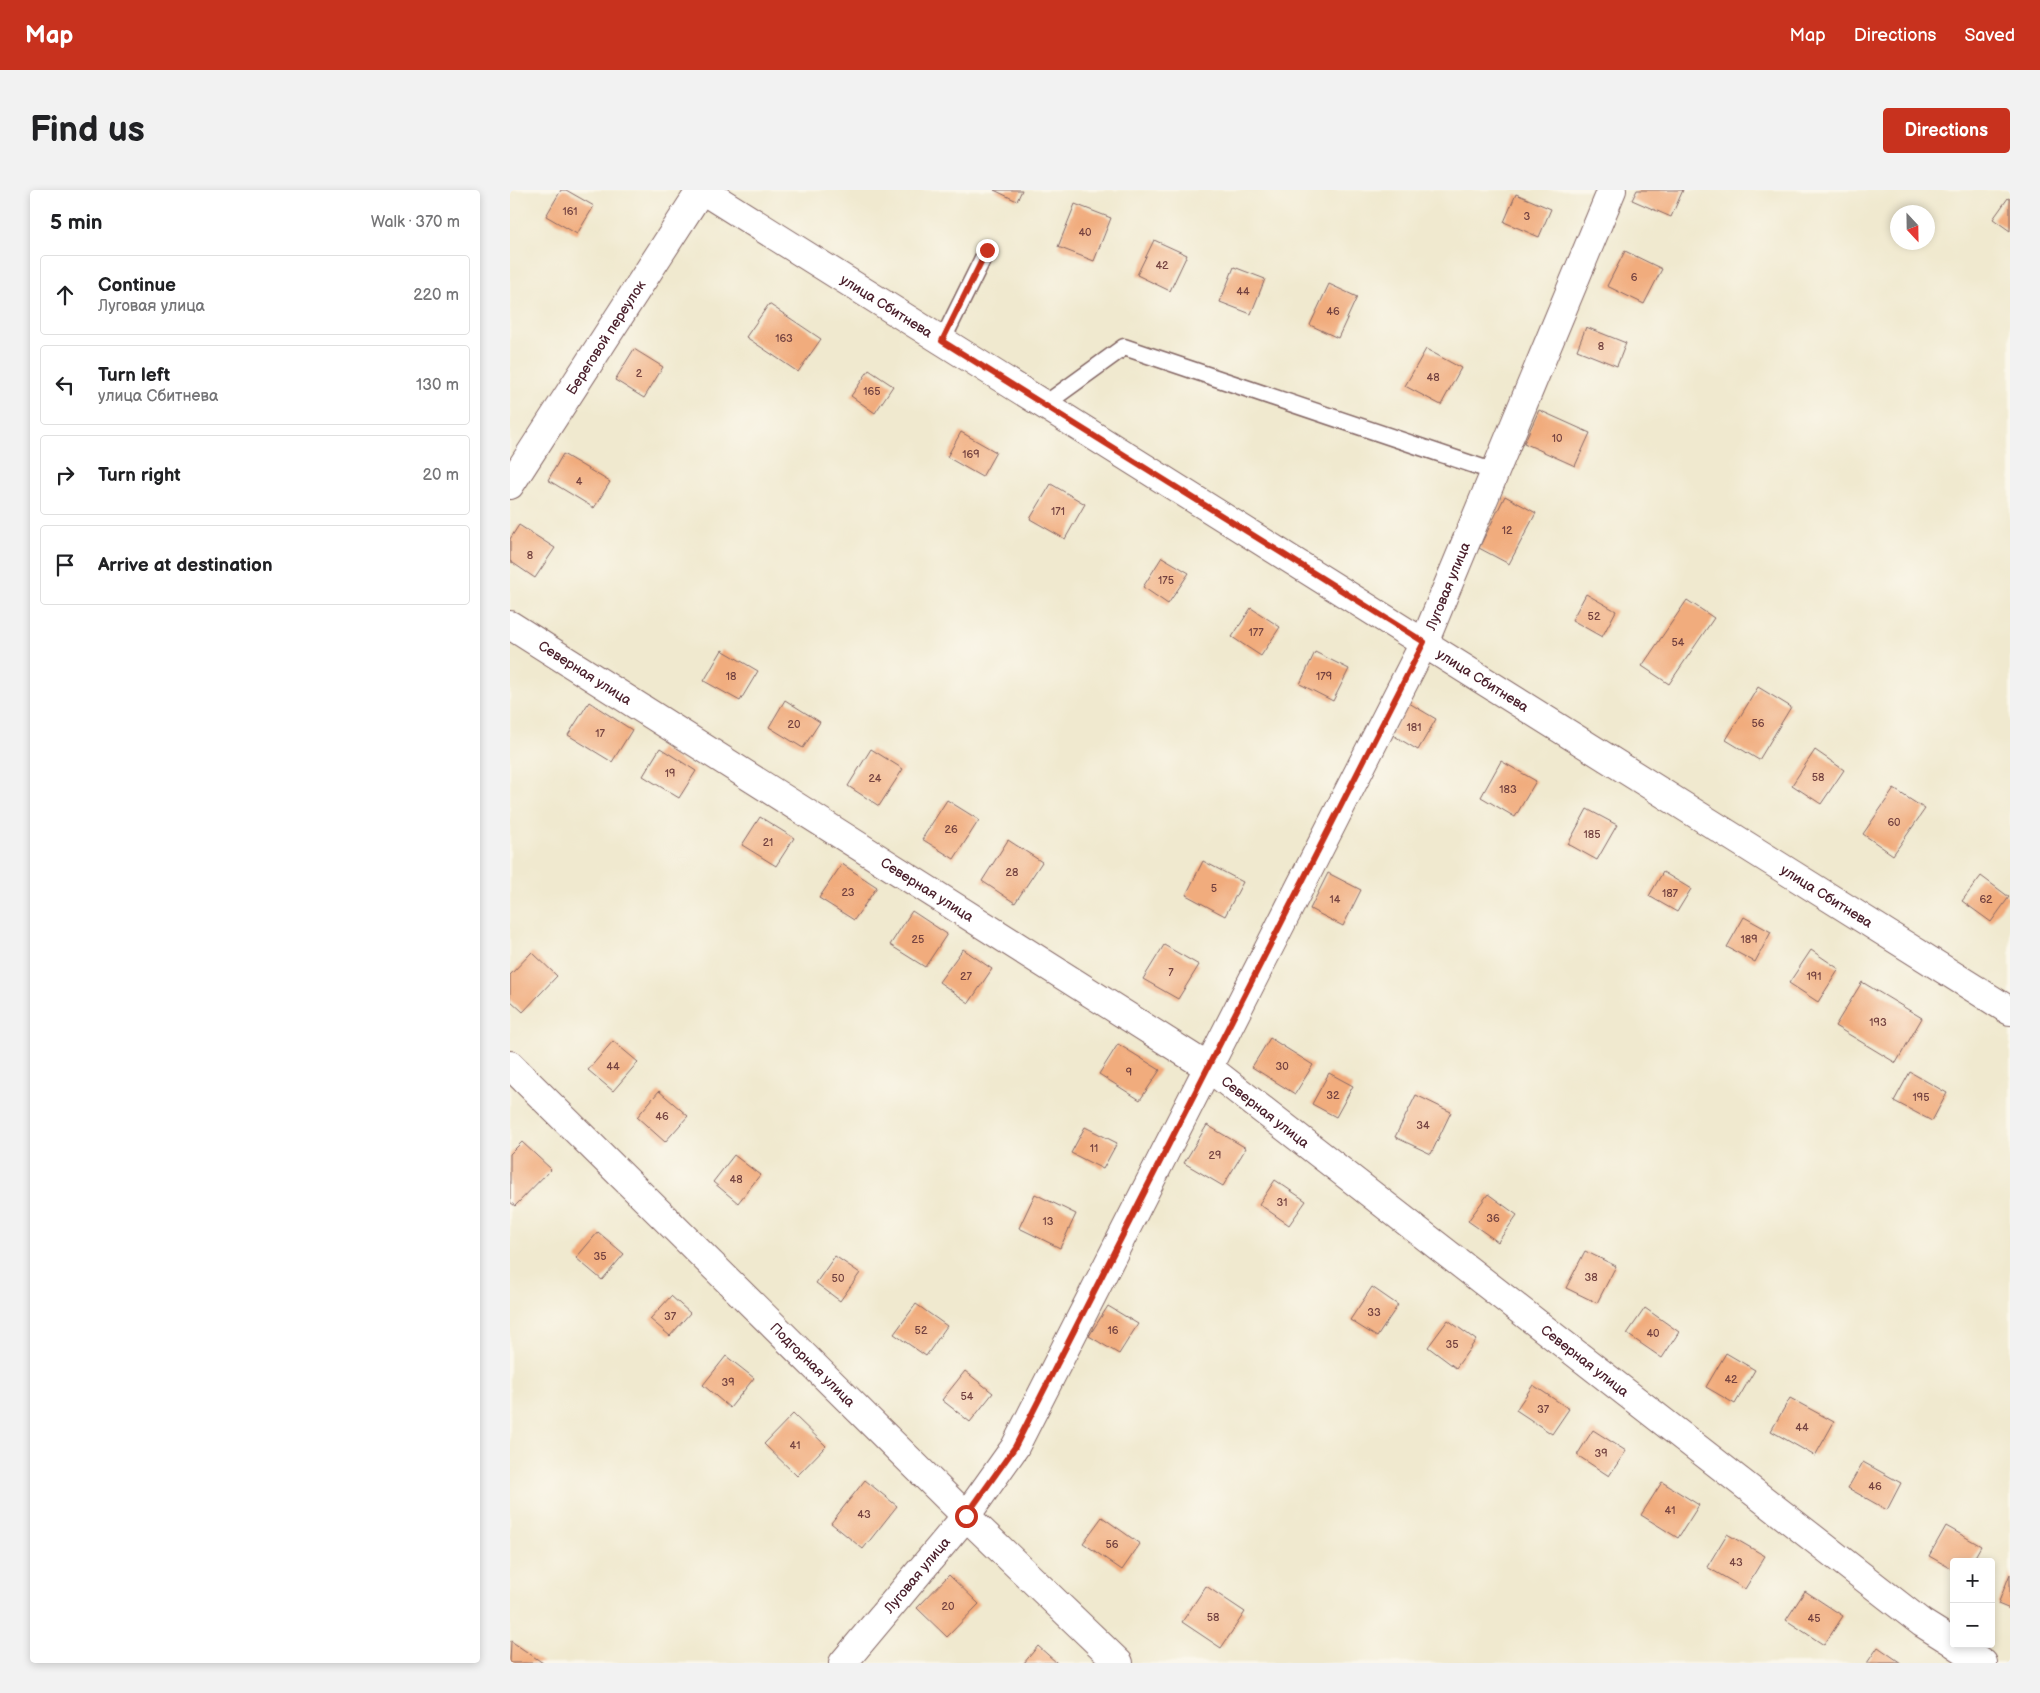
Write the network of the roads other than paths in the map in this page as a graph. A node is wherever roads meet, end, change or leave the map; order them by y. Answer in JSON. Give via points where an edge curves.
{"nodes":[{"id":1,"x":701,"y":190,"type":"edge"},
{"id":2,"x":1612,"y":190,"type":"edge"},
{"id":3,"x":987,"y":250,"type":"dead end"},
{"id":4,"x":942,"y":341,"type":"junction"},
{"id":5,"x":1044,"y":405,"type":"junction"},
{"id":6,"x":1495,"y":472,"type":"junction"},
{"id":7,"x":510,"y":485,"type":"edge"},
{"id":8,"x":510,"y":624,"type":"edge"},
{"id":9,"x":1424,"y":642,"type":"junction"},
{"id":10,"x":2010,"y":1011,"type":"edge"},
{"id":11,"x":510,"y":1064,"type":"edge"},
{"id":12,"x":1209,"y":1068,"type":"junction"},
{"id":13,"x":966,"y":1516,"type":"junction"},
{"id":14,"x":1950,"y":1641,"type":"edge"},
{"id":15,"x":1960,"y":1648,"type":"edge"},
{"id":16,"x":843,"y":1663,"type":"edge"},
{"id":17,"x":1119,"y":1663,"type":"edge"},
{"id":18,"x":1983,"y":1663,"type":"edge"}],
"edges":[{"from":1,"to":4,"type":"street","name":"улица Сбитнева"},
{"from":1,"to":7,"type":"street","name":"Береговой переулок"},
{"from":2,"to":6,"type":"street","name":"Луговая улица"},
{"from":3,"to":4,"type":"lane"},
{"from":4,"to":5,"type":"street","name":"улица Сбитнева"},
{"from":5,"to":6,"type":"lane","via":[[1124,347]]},
{"from":5,"to":9,"type":"street","name":"улица Сбитнева"},
{"from":6,"to":9,"type":"street","name":"Луговая улица"},
{"from":8,"to":12,"type":"street","name":"Северная улица"},
{"from":9,"to":10,"type":"street","name":"улица Сбитнева"},
{"from":9,"to":12,"type":"street","name":"Луговая улица"},
{"from":11,"to":13,"type":"street","name":"Подгорная улица"},
{"from":12,"to":13,"type":"street","name":"Луговая улица","via":[[1015,1447]]},
{"from":12,"to":14,"type":"street","name":"Северная улица","via":[[1922,1623]]},
{"from":13,"to":16,"type":"street","name":"Луговая улица"},
{"from":13,"to":17,"type":"street","name":"Подгорная улица"},
{"from":15,"to":18,"type":"street","name":"Северная улица"}]}
